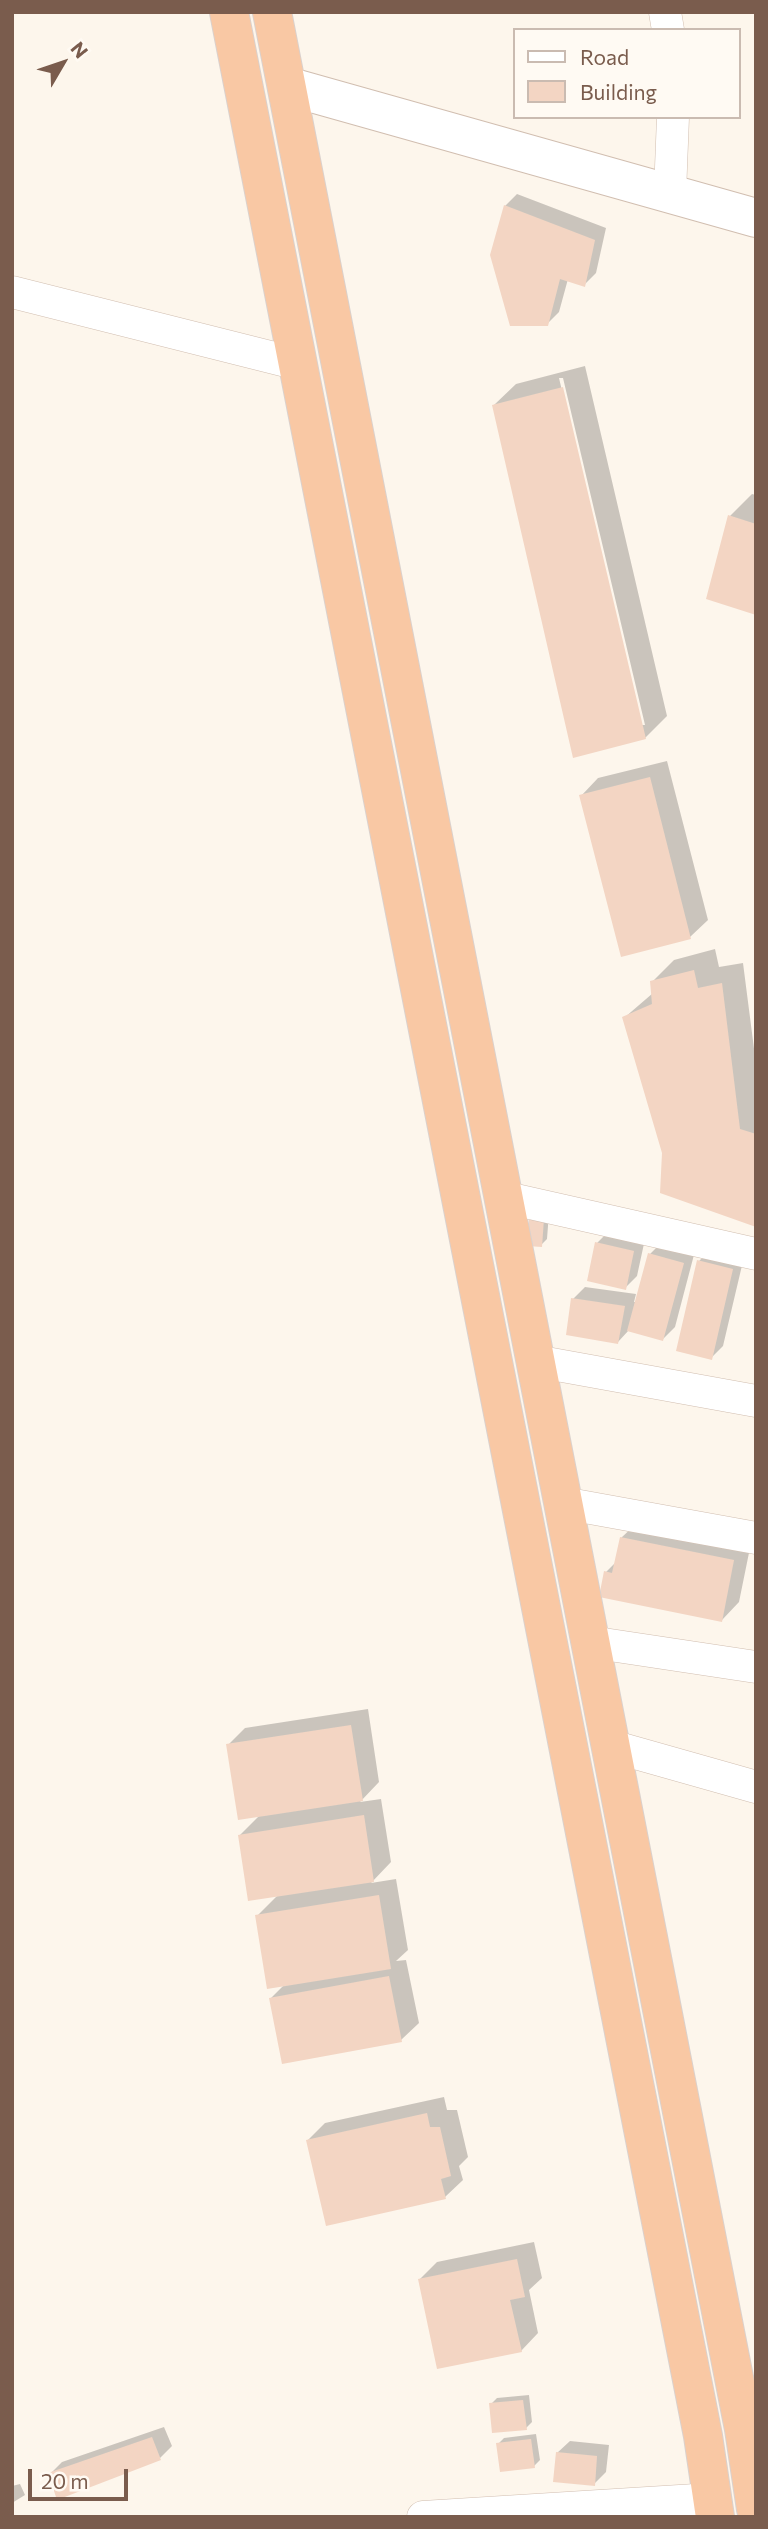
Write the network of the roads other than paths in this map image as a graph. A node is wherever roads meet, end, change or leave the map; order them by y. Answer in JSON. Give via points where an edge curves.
{"nodes":[{"id":1,"x":229,"y":12,"type":"edge"},
{"id":2,"x":272,"y":12,"type":"edge"},
{"id":3,"x":287,"y":86,"type":"junction"},
{"id":4,"x":673,"y":119,"type":"edge"},
{"id":5,"x":670,"y":193,"type":"junction"},
{"id":6,"x":756,"y":218,"type":"edge"},
{"id":7,"x":12,"y":292,"type":"edge"},
{"id":8,"x":298,"y":363,"type":"junction"},
{"id":9,"x":503,"y":1197,"type":"junction"},
{"id":10,"x":756,"y":1254,"type":"edge"},
{"id":11,"x":535,"y":1361,"type":"junction"},
{"id":12,"x":756,"y":1401,"type":"edge"},
{"id":13,"x":563,"y":1503,"type":"junction"},
{"id":14,"x":756,"y":1538,"type":"edge"},
{"id":15,"x":590,"y":1642,"type":"junction"},
{"id":16,"x":756,"y":1667,"type":"edge"},
{"id":17,"x":611,"y":1745,"type":"junction"},
{"id":18,"x":756,"y":1787,"type":"edge"},
{"id":19,"x":714,"y":2508,"type":"edge"},
{"id":20,"x":756,"y":2509,"type":"edge"},
{"id":21,"x":423,"y":2517,"type":"edge"}],
"edges":[{"from":1,"to":8,"type":"highway"},
{"from":2,"to":3,"type":"highway"},
{"from":3,"to":5,"type":"street"},
{"from":3,"to":9,"type":"highway"},
{"from":4,"to":5,"type":"street"},
{"from":5,"to":6,"type":"street"},
{"from":7,"to":8,"type":"street"},
{"from":8,"to":19,"type":"highway"},
{"from":9,"to":10,"type":"street"},
{"from":9,"to":11,"type":"highway"},
{"from":11,"to":12,"type":"street"},
{"from":11,"to":13,"type":"highway"},
{"from":13,"to":14,"type":"street"},
{"from":13,"to":15,"type":"highway"},
{"from":15,"to":16,"type":"street"},
{"from":15,"to":17,"type":"highway"},
{"from":17,"to":18,"type":"street"},
{"from":17,"to":20,"type":"highway"},
{"from":19,"to":21,"type":"street"}]}
